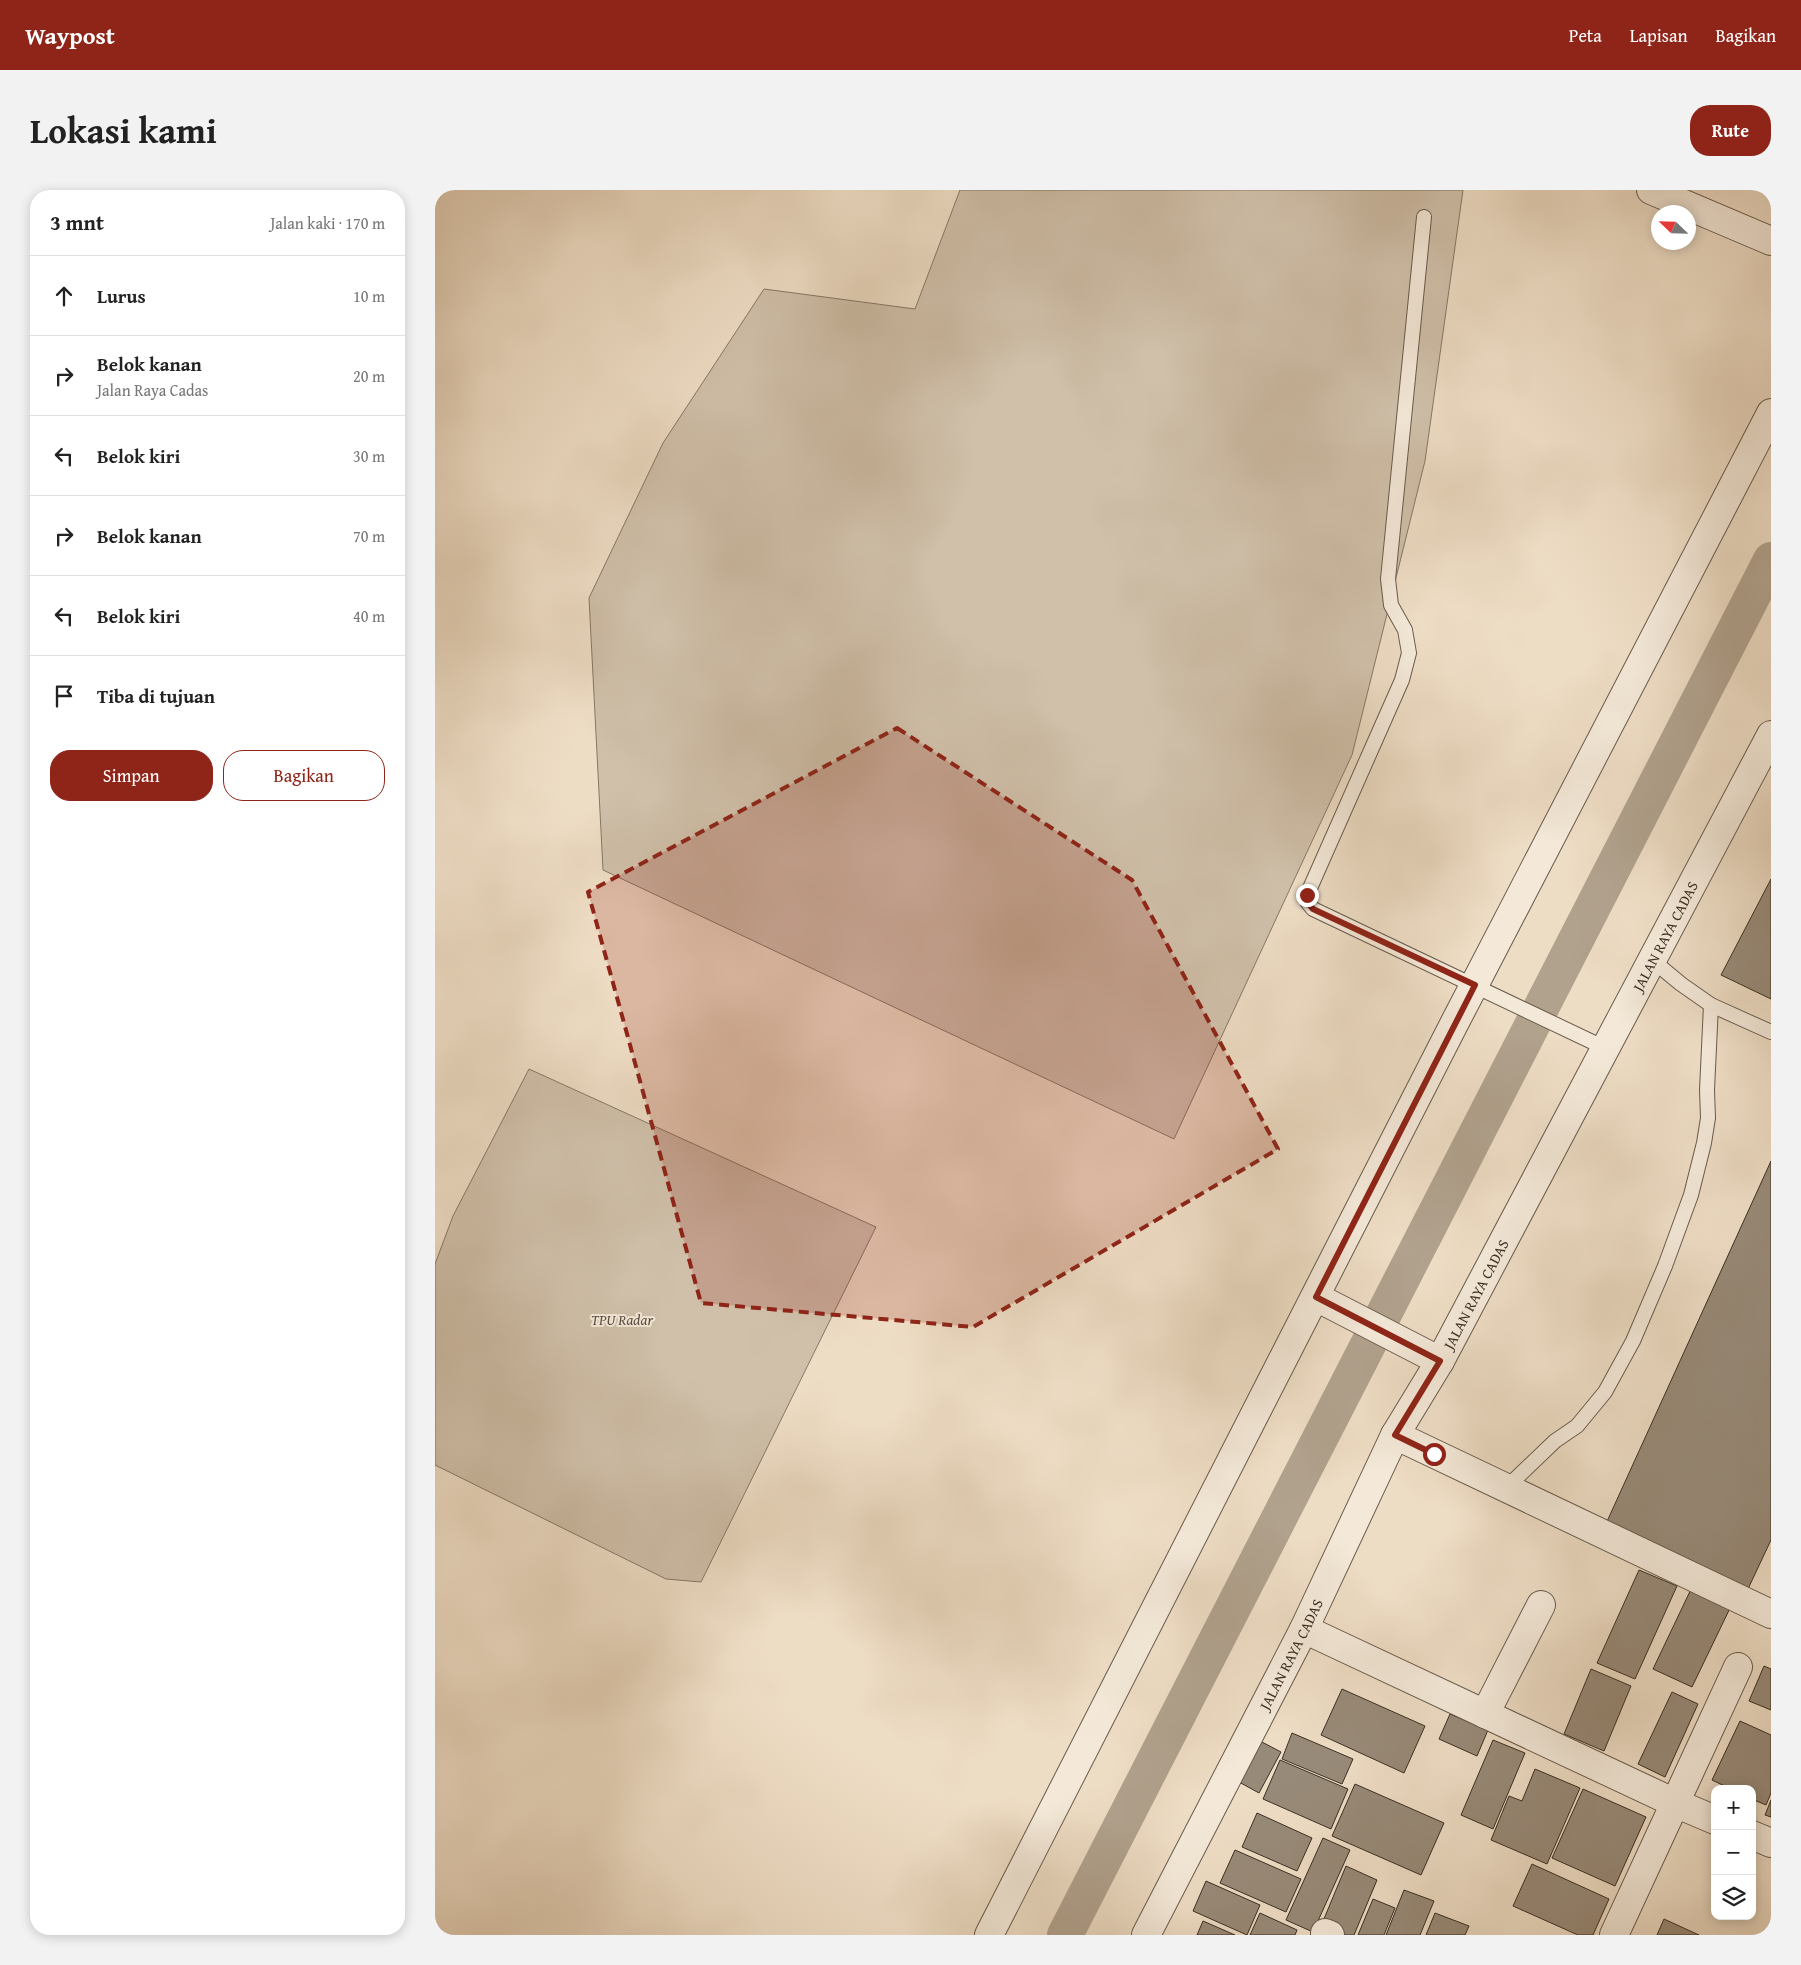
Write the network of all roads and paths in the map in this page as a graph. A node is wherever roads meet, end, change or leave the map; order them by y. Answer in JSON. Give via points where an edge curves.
{"nodes":[{"id":1,"x":1651,"y":190,"type":"edge"},
{"id":2,"x":1424,"y":217,"type":"dead end"},
{"id":3,"x":1771,"y":241,"type":"edge"},
{"id":4,"x":1771,"y":413,"type":"edge"},
{"id":5,"x":1771,"y":735,"type":"edge"},
{"id":6,"x":1652,"y":960,"type":"junction"},
{"id":7,"x":1485,"y":990,"type":"junction"},
{"id":8,"x":1711,"y":1005,"type":"junction"},
{"id":9,"x":1771,"y":1032,"type":"edge"},
{"id":10,"x":1596,"y":1043,"type":"junction"},
{"id":11,"x":1320,"y":1300,"type":"junction"},
{"id":12,"x":1440,"y":1361,"type":"junction"},
{"id":13,"x":1395,"y":1435,"type":"junction"},
{"id":14,"x":1507,"y":1487,"type":"junction"},
{"id":15,"x":1541,"y":1605,"type":"dead end"},
{"id":16,"x":1771,"y":1614,"type":"edge"},
{"id":17,"x":1304,"y":1629,"type":"junction"},
{"id":18,"x":1738,"y":1667,"type":"dead end"},
{"id":19,"x":1485,"y":1714,"type":"junction"},
{"id":20,"x":1675,"y":1803,"type":"junction"},
{"id":21,"x":1711,"y":1818,"type":"edge"},
{"id":22,"x":1756,"y":1837,"type":"edge"},
{"id":23,"x":1771,"y":1843,"type":"edge"},
{"id":24,"x":989,"y":1935,"type":"edge"},
{"id":25,"x":1146,"y":1935,"type":"edge"},
{"id":26,"x":1614,"y":1935,"type":"edge"}],
"edges":[{"from":1,"to":3,"type":"street"},
{"from":2,"to":7,"type":"lane","via":[[1388,578],[1391,605],[1405,630],[1409,653],[1402,680],[1307,895],[1313,909]]},
{"from":4,"to":7,"type":"street"},
{"from":5,"to":6,"type":"street","name":"JALAN RAYA CADAS"},
{"from":6,"to":8,"type":"lane"},
{"from":6,"to":10,"type":"street","name":"JALAN RAYA CADAS"},
{"from":7,"to":10,"type":"lane"},
{"from":7,"to":11,"type":"street"},
{"from":8,"to":9,"type":"lane"},
{"from":8,"to":14,"type":"lane","via":[[1708,1118],[1704,1143],[1691,1195],[1661,1274],[1633,1340],[1605,1392],[1577,1426],[1555,1441]]},
{"from":10,"to":12,"type":"street","name":"JALAN RAYA CADAS"},
{"from":11,"to":12,"type":"street"},
{"from":11,"to":24,"type":"street"},
{"from":12,"to":13,"type":"street","name":"JALAN RAYA CADAS"},
{"from":13,"to":14,"type":"street"},
{"from":13,"to":17,"type":"street","name":"JALAN RAYA CADAS"},
{"from":14,"to":16,"type":"street"},
{"from":15,"to":19,"type":"street"},
{"from":17,"to":19,"type":"street"},
{"from":17,"to":25,"type":"street","name":"JALAN RAYA CADAS"},
{"from":18,"to":20,"type":"street"},
{"from":19,"to":20,"type":"street"},
{"from":20,"to":21,"type":"street"},
{"from":20,"to":26,"type":"street"},
{"from":22,"to":23,"type":"street"}]}
